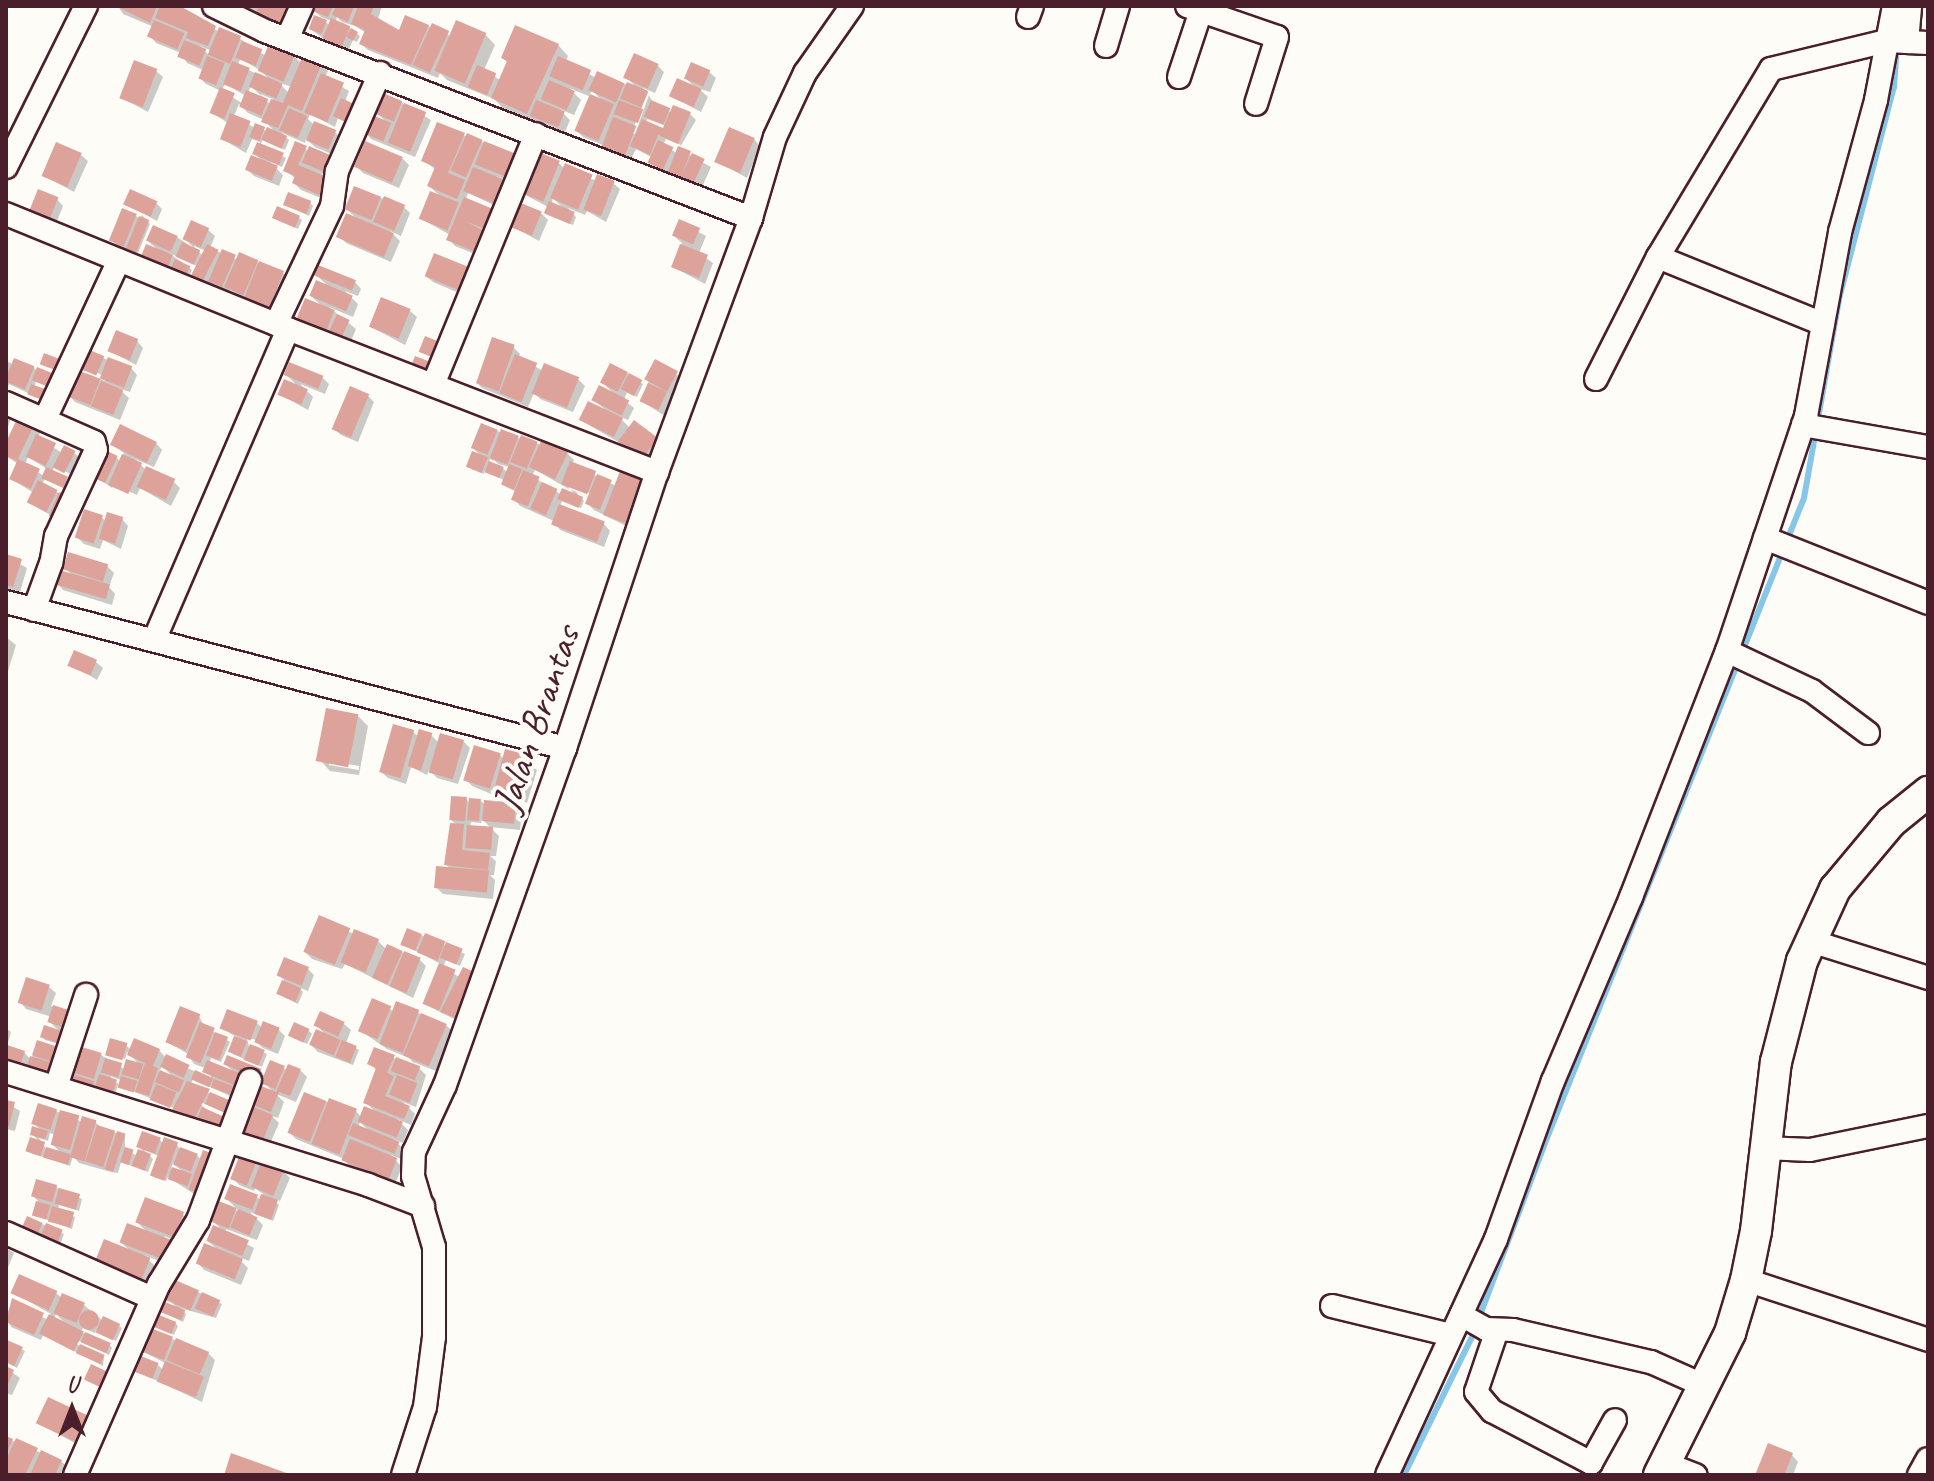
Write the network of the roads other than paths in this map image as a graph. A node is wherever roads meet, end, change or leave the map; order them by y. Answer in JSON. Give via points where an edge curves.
{"nodes":[{"id":1,"x":86,"y":6,"type":"edge"},
{"id":2,"x":214,"y":6,"type":"edge"},
{"id":3,"x":302,"y":6,"type":"edge"},
{"id":4,"x":852,"y":6,"type":"edge"},
{"id":5,"x":1118,"y":6,"type":"edge"},
{"id":6,"x":1894,"y":6,"type":"edge"},
{"id":7,"x":1910,"y":6,"type":"edge"},
{"id":8,"x":1194,"y":9,"type":"edge"},
{"id":9,"x":288,"y":37,"type":"junction"},
{"id":10,"x":1903,"y":42,"type":"edge"},
{"id":11,"x":1106,"y":46,"type":"dead end"},
{"id":12,"x":380,"y":73,"type":"junction"},
{"id":13,"x":1179,"y":77,"type":"dead end"},
{"id":14,"x":1256,"y":104,"type":"dead end"},
{"id":15,"x":536,"y":134,"type":"junction"},
{"id":16,"x":6,"y":167,"type":"edge"},
{"id":17,"x":6,"y":214,"type":"edge"},
{"id":18,"x":751,"y":218,"type":"junction"},
{"id":19,"x":1658,"y":257,"type":"junction"},
{"id":20,"x":119,"y":260,"type":"junction"},
{"id":21,"x":1823,"y":324,"type":"junction"},
{"id":22,"x":282,"y":326,"type":"junction"},
{"id":23,"x":1596,"y":379,"type":"dead end"},
{"id":24,"x":433,"y":385,"type":"junction"},
{"id":25,"x":6,"y":403,"type":"edge"},
{"id":26,"x":45,"y":419,"type":"junction"},
{"id":27,"x":1813,"y":427,"type":"junction"},
{"id":28,"x":1928,"y":447,"type":"edge"},
{"id":29,"x":657,"y":472,"type":"junction"},
{"id":30,"x":1780,"y":544,"type":"junction"},
{"id":31,"x":6,"y":602,"type":"edge"},
{"id":32,"x":1928,"y":603,"type":"edge"},
{"id":33,"x":34,"y":610,"type":"junction"},
{"id":34,"x":155,"y":638,"type":"junction"},
{"id":35,"x":1736,"y":656,"type":"junction"},
{"id":36,"x":1868,"y":733,"type":"dead end"},
{"id":37,"x":565,"y":748,"type":"junction"},
{"id":38,"x":1928,"y":792,"type":"edge"},
{"id":39,"x":1811,"y":941,"type":"junction"},
{"id":40,"x":1928,"y":978,"type":"edge"},
{"id":41,"x":86,"y":995,"type":"dead end"},
{"id":42,"x":6,"y":1072,"type":"edge"},
{"id":43,"x":250,"y":1080,"type":"dead end"},
{"id":44,"x":56,"y":1087,"type":"junction"},
{"id":45,"x":1928,"y":1126,"type":"edge"},
{"id":46,"x":228,"y":1142,"type":"junction"},
{"id":47,"x":1764,"y":1148,"type":"junction"},
{"id":48,"x":423,"y":1206,"type":"junction"},
{"id":49,"x":6,"y":1233,"type":"edge"},
{"id":50,"x":1746,"y":1280,"type":"junction"},
{"id":51,"x":152,"y":1298,"type":"junction"},
{"id":52,"x":1332,"y":1306,"type":"dead end"},
{"id":53,"x":1478,"y":1324,"type":"junction"},
{"id":54,"x":1451,"y":1335,"type":"junction"},
{"id":55,"x":1928,"y":1340,"type":"edge"},
{"id":56,"x":1694,"y":1381,"type":"junction"},
{"id":57,"x":1615,"y":1420,"type":"dead end"},
{"id":58,"x":1928,"y":1459,"type":"edge"},
{"id":59,"x":1589,"y":1469,"type":"edge"},
{"id":60,"x":1662,"y":1469,"type":"edge"},
{"id":61,"x":75,"y":1475,"type":"edge"},
{"id":62,"x":403,"y":1475,"type":"edge"},
{"id":63,"x":1387,"y":1475,"type":"edge"},
{"id":64,"x":1696,"y":1475,"type":"edge"},
{"id":65,"x":1919,"y":1475,"type":"edge"}],
"edges":[{"from":1,"to":16,"type":"street"},
{"from":2,"to":9,"type":"street"},
{"from":3,"to":9,"type":"street"},
{"from":4,"to":18,"type":"street","name":"Jalan Brantas","via":[[805,73],[775,137]]},
{"from":5,"to":11,"type":"street"},
{"from":6,"to":10,"type":"street"},
{"from":7,"to":10,"type":"street"},
{"from":8,"to":13,"type":"street"},
{"from":8,"to":14,"type":"street","via":[[1277,37]]},
{"from":9,"to":12,"type":"street"},
{"from":10,"to":19,"type":"street","via":[[1771,69]]},
{"from":10,"to":21,"type":"street","via":[[1876,100],[1840,232]]},
{"from":12,"to":15,"type":"street"},
{"from":12,"to":22,"type":"street","via":[[337,171],[332,206]]},
{"from":15,"to":18,"type":"street"},
{"from":15,"to":24,"type":"street"},
{"from":17,"to":20,"type":"street"},
{"from":18,"to":29,"type":"street","name":"Jalan Brantas"},
{"from":19,"to":21,"type":"street"},
{"from":19,"to":23,"type":"street"},
{"from":20,"to":22,"type":"street"},
{"from":20,"to":26,"type":"street"},
{"from":21,"to":27,"type":"street"},
{"from":22,"to":24,"type":"street"},
{"from":22,"to":34,"type":"street"},
{"from":24,"to":29,"type":"street"},
{"from":25,"to":26,"type":"street"},
{"from":26,"to":33,"type":"street","via":[[94,442],[96,450],[56,536]]},
{"from":27,"to":28,"type":"street"},
{"from":27,"to":30,"type":"street"},
{"from":29,"to":37,"type":"street","name":"Jalan Brantas"},
{"from":30,"to":32,"type":"street"},
{"from":30,"to":35,"type":"street"},
{"from":31,"to":33,"type":"street"},
{"from":33,"to":34,"type":"street"},
{"from":34,"to":37,"type":"street"},
{"from":35,"to":36,"type":"street","via":[[1812,691]]},
{"from":35,"to":53,"type":"street","via":[[1553,1081],[1496,1239]]},
{"from":37,"to":48,"type":"street","name":"Jalan Brantas","via":[[445,1085],[414,1152],[413,1176]]},
{"from":38,"to":39,"type":"main road","via":[[1891,822],[1835,889]]},
{"from":39,"to":40,"type":"street"},
{"from":39,"to":47,"type":"main road","via":[[1776,1062]]},
{"from":41,"to":44,"type":"street"},
{"from":42,"to":44,"type":"street"},
{"from":43,"to":46,"type":"street"},
{"from":44,"to":46,"type":"street"},
{"from":45,"to":47,"type":"street","via":[[1810,1150]]},
{"from":46,"to":48,"type":"street"},
{"from":46,"to":51,"type":"street","via":[[198,1220]]},
{"from":47,"to":50,"type":"main road"},
{"from":48,"to":62,"type":"street","name":"Jalan Brantas","via":[[434,1247],[434,1337],[425,1407]]},
{"from":49,"to":51,"type":"street"},
{"from":50,"to":55,"type":"street"},
{"from":50,"to":56,"type":"main road","via":[[1730,1333]]},
{"from":51,"to":61,"type":"street"},
{"from":52,"to":54,"type":"street"},
{"from":53,"to":54,"type":"street"},
{"from":53,"to":56,"type":"street","via":[[1651,1362]]},
{"from":53,"to":59,"type":"street","via":[[1479,1398],[1507,1421]]},
{"from":54,"to":63,"type":"street"},
{"from":56,"to":60,"type":"main road"},
{"from":57,"to":59,"type":"street"},
{"from":58,"to":65,"type":"street"},
{"from":60,"to":64,"type":"street"}]}
